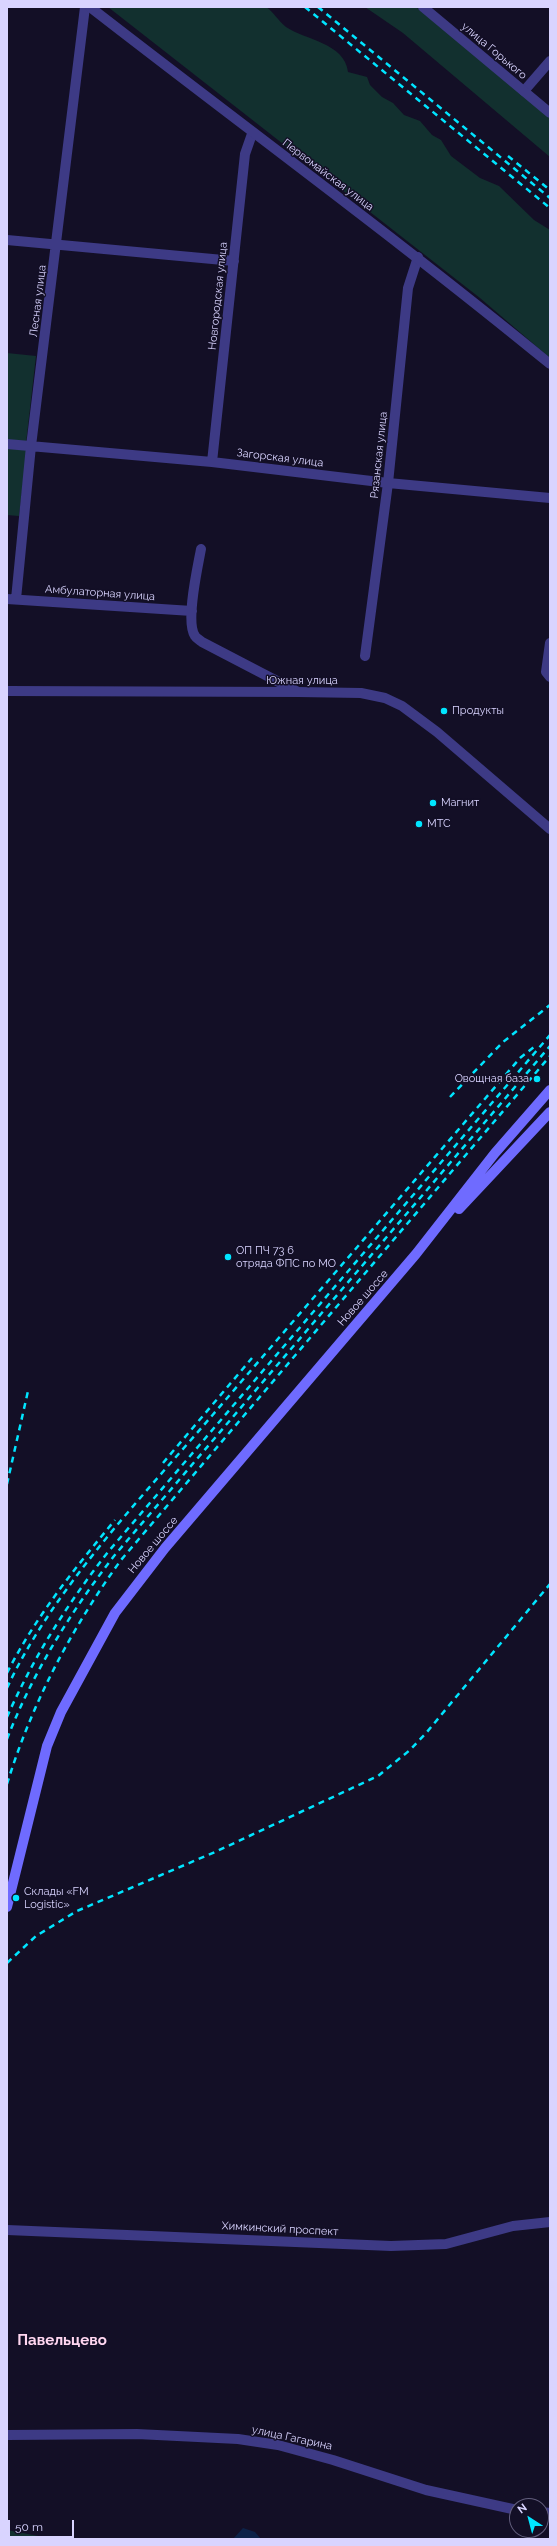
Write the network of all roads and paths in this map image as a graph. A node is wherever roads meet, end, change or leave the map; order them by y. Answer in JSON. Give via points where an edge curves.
{"nodes":[{"id":1,"x":85,"y":7,"type":"edge"},
{"id":2,"x":90,"y":7,"type":"edge"},
{"id":3,"x":423,"y":7,"type":"edge"},
{"id":4,"x":550,"y":61,"type":"edge"},
{"id":5,"x":524,"y":92,"type":"junction"},
{"id":6,"x":550,"y":113,"type":"edge"},
{"id":7,"x":252,"y":134,"type":"junction"},
{"id":8,"x":7,"y":240,"type":"edge"},
{"id":9,"x":57,"y":245,"type":"junction"},
{"id":10,"x":418,"y":257,"type":"junction"},
{"id":11,"x":234,"y":261,"type":"junction"},
{"id":12,"x":550,"y":364,"type":"edge"},
{"id":13,"x":7,"y":444,"type":"edge"},
{"id":14,"x":31,"y":446,"type":"junction"},
{"id":15,"x":212,"y":462,"type":"junction"},
{"id":16,"x":388,"y":483,"type":"junction"},
{"id":17,"x":550,"y":498,"type":"edge"},
{"id":18,"x":200,"y":549,"type":"dead end"},
{"id":19,"x":11,"y":599,"type":"edge"},
{"id":20,"x":192,"y":612,"type":"junction"},
{"id":21,"x":550,"y":643,"type":"edge"},
{"id":22,"x":365,"y":656,"type":"dead end"},
{"id":23,"x":550,"y":677,"type":"edge"},
{"id":24,"x":7,"y":691,"type":"edge"},
{"id":25,"x":298,"y":692,"type":"junction"},
{"id":26,"x":550,"y":829,"type":"edge"},
{"id":27,"x":550,"y":1090,"type":"edge"},
{"id":28,"x":550,"y":1112,"type":"edge"},
{"id":29,"x":416,"y":1254,"type":"junction"},
{"id":30,"x":7,"y":1907,"type":"edge"},
{"id":31,"x":550,"y":2222,"type":"edge"},
{"id":32,"x":7,"y":2230,"type":"edge"},
{"id":33,"x":7,"y":2435,"type":"edge"},
{"id":34,"x":509,"y":2508,"type":"edge"}],
"edges":[{"from":1,"to":9,"type":"street","name":"Лесная улица"},
{"from":2,"to":7,"type":"street","name":"Первомайская улица"},
{"from":3,"to":5,"type":"street","name":"улица Горького"},
{"from":4,"to":5,"type":"street"},
{"from":5,"to":6,"type":"street","name":"улица Горького"},
{"from":7,"to":10,"type":"street","name":"Первомайская улица"},
{"from":7,"to":11,"type":"street","name":"Новгородская улица","via":[[245,154]]},
{"from":8,"to":9,"type":"street"},
{"from":9,"to":11,"type":"street"},
{"from":9,"to":14,"type":"street","name":"Лесная улица"},
{"from":10,"to":12,"type":"street","name":"Первомайская улица"},
{"from":10,"to":16,"type":"street","name":"Рязанская улица","via":[[408,288]]},
{"from":11,"to":15,"type":"street","name":"Новгородская улица"},
{"from":13,"to":14,"type":"street","name":"Загорская улица"},
{"from":14,"to":15,"type":"street","name":"Загорская улица"},
{"from":14,"to":19,"type":"street","name":"Лесная улица"},
{"from":15,"to":16,"type":"street","name":"Загорская улица"},
{"from":16,"to":17,"type":"street","name":"Загорская улица"},
{"from":16,"to":22,"type":"street","name":"Рязанская улица"},
{"from":18,"to":20,"type":"street"},
{"from":19,"to":20,"type":"street","name":"Амбулаторная улица"},
{"from":20,"to":25,"type":"street","via":[[194,635],[202,642]]},
{"from":21,"to":23,"type":"street","via":[[546,672]]},
{"from":24,"to":25,"type":"street","name":"Южная улица"},
{"from":25,"to":26,"type":"street","name":"Южная улица","via":[[361,693],[385,698],[402,706],[437,732]]},
{"from":27,"to":29,"type":"main road","name":"Новое шоссе","via":[[495,1153]]},
{"from":28,"to":29,"type":"main road","name":"Новое шоссе"},
{"from":29,"to":30,"type":"main road","name":"Новое шоссе","via":[[165,1548],[115,1613],[61,1712],[47,1746]]},
{"from":31,"to":32,"type":"street","name":"Химкинский проспект","via":[[514,2226],[446,2244],[418,2246]]},
{"from":33,"to":34,"type":"street","name":"улица Гагарина","via":[[137,2434],[238,2439],[278,2445],[426,2490]]}]}
